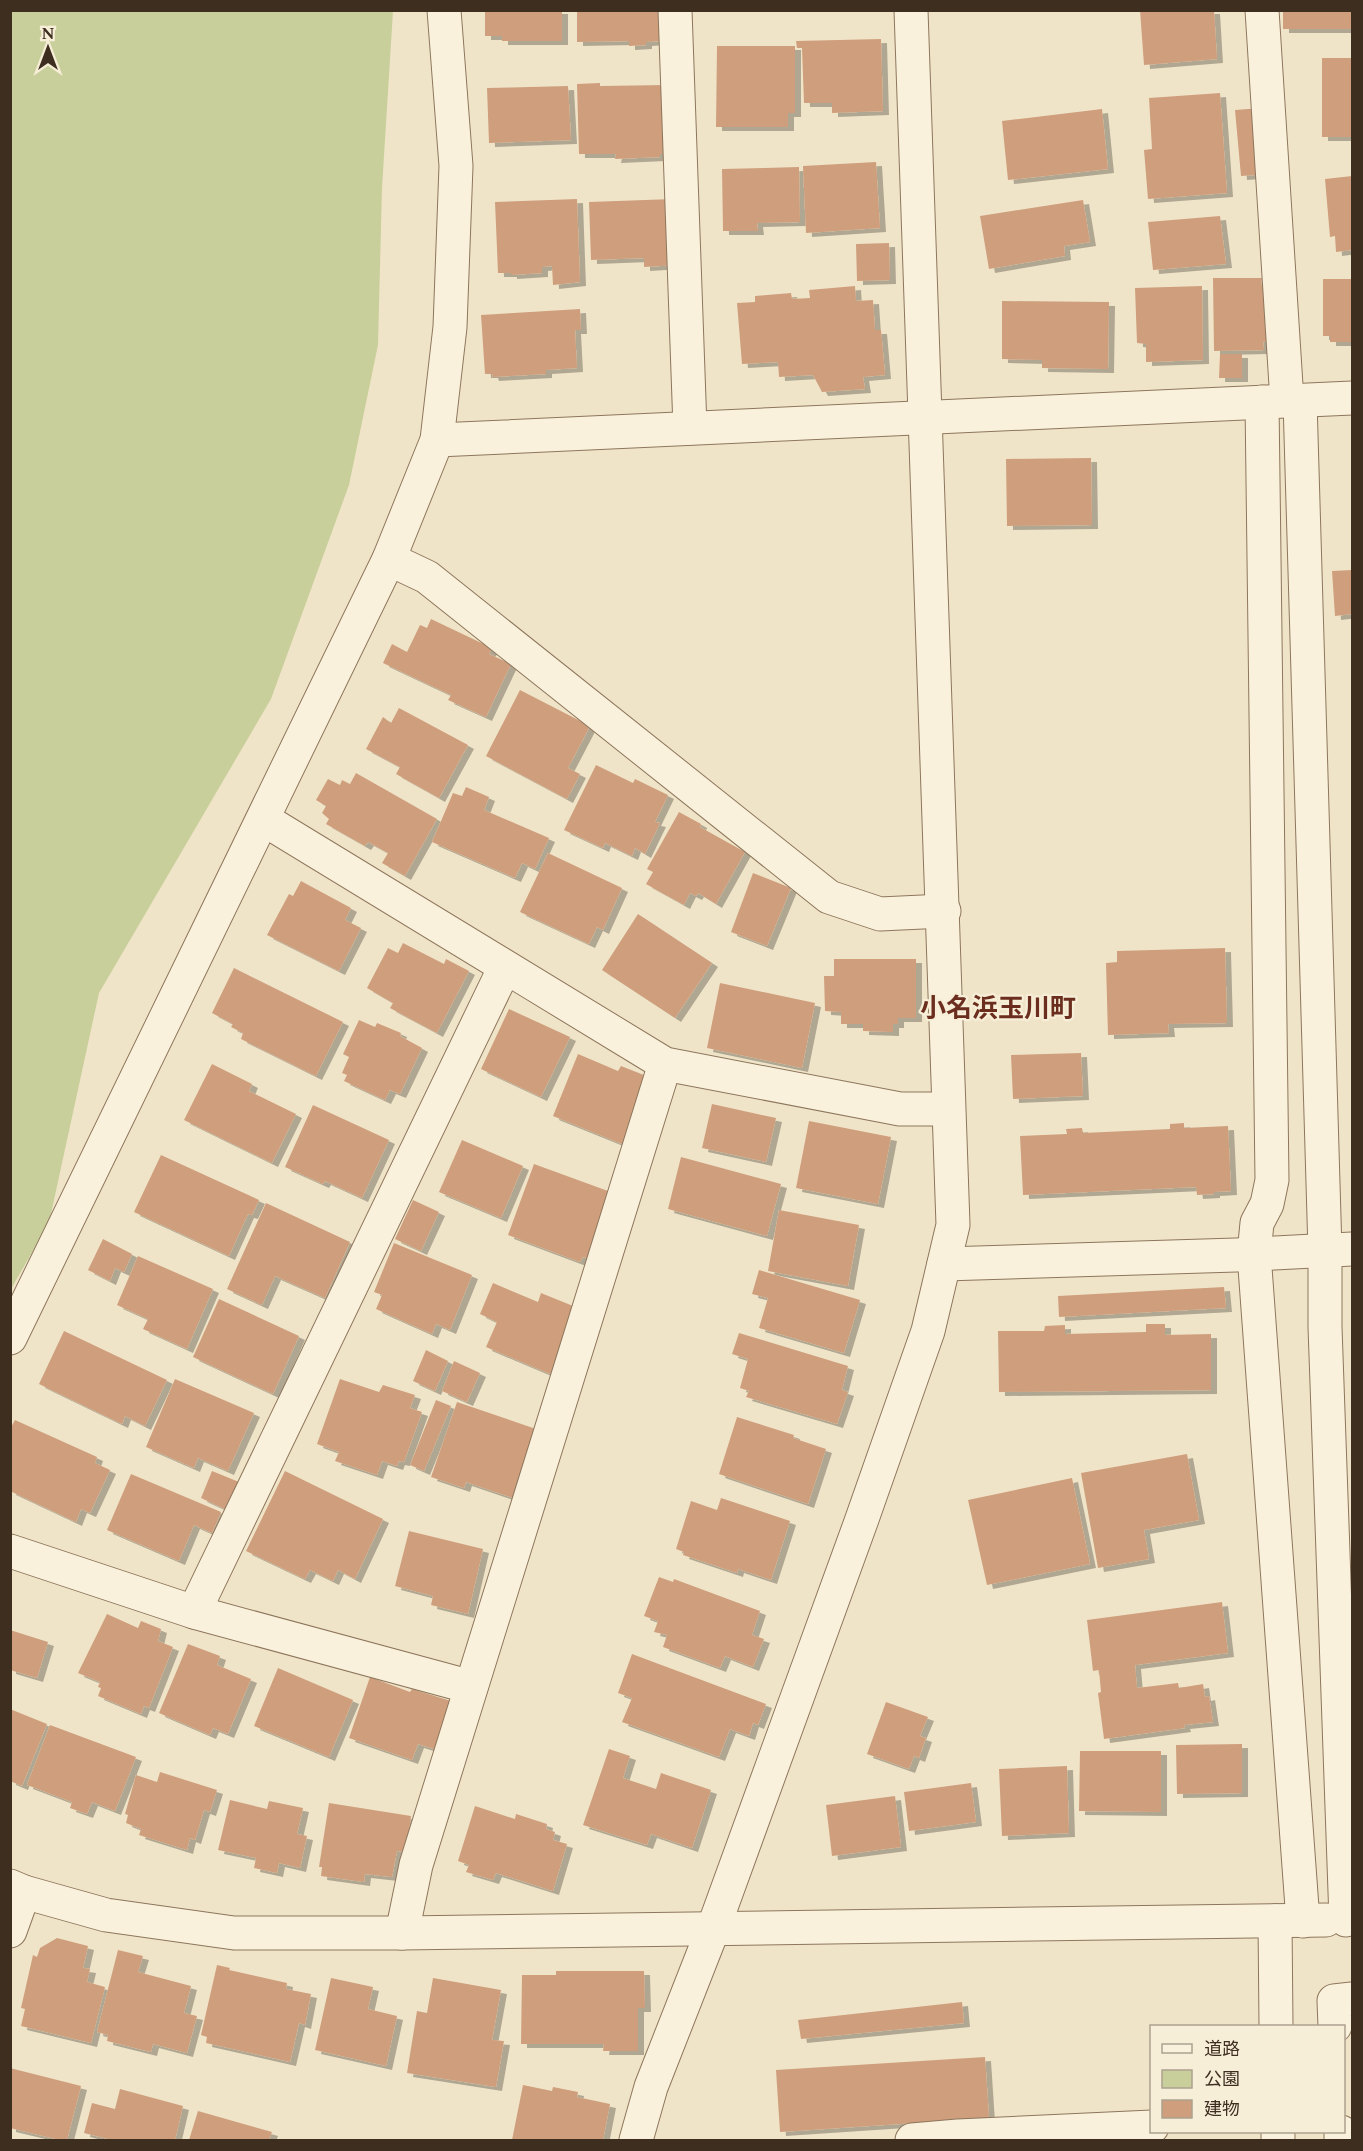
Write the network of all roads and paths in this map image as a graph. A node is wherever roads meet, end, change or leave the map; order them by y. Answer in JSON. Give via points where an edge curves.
{"nodes":[{"id":1,"x":444,"y":10,"type":"edge"},
{"id":2,"x":675,"y":10,"type":"edge"},
{"id":3,"x":911,"y":10,"type":"edge"},
{"id":4,"x":1262,"y":10,"type":"edge"},
{"id":5,"x":1353,"y":398,"type":"edge"},
{"id":6,"x":1283,"y":401,"type":"junction"},
{"id":7,"x":926,"y":418,"type":"junction"},
{"id":8,"x":690,"y":428,"type":"junction"},
{"id":9,"x":438,"y":440,"type":"junction"},
{"id":10,"x":389,"y":559,"type":"junction"},
{"id":11,"x":263,"y":819,"type":"junction"},
{"id":12,"x":944,"y":911,"type":"junction"},
{"id":13,"x":505,"y":967,"type":"junction"},
{"id":14,"x":664,"y":1064,"type":"junction"},
{"id":15,"x":948,"y":1109,"type":"junction"},
{"id":16,"x":1339,"y":1250,"type":"edge"},
{"id":17,"x":1254,"y":1254,"type":"junction"},
{"id":18,"x":944,"y":1264,"type":"junction"},
{"id":19,"x":10,"y":1338,"type":"edge"},
{"id":20,"x":10,"y":1551,"type":"edge"},
{"id":21,"x":194,"y":1612,"type":"junction"},
{"id":22,"x":471,"y":1687,"type":"junction"},
{"id":23,"x":1347,"y":1779,"type":"edge"},
{"id":24,"x":17,"y":1889,"type":"edge"},
{"id":25,"x":1349,"y":1920,"type":"edge"},
{"id":26,"x":1289,"y":1921,"type":"junction"},
{"id":27,"x":713,"y":1929,"type":"junction"},
{"id":28,"x":10,"y":1930,"type":"edge"},
{"id":29,"x":402,"y":1934,"type":"junction"},
{"id":30,"x":1353,"y":2000,"type":"edge"},
{"id":31,"x":1276,"y":2025,"type":"edge"},
{"id":32,"x":1335,"y":2025,"type":"edge"},
{"id":33,"x":1150,"y":2127,"type":"edge"},
{"id":34,"x":958,"y":2138,"type":"edge"},
{"id":35,"x":636,"y":2140,"type":"edge"},
{"id":36,"x":912,"y":2140,"type":"edge"}],
"edges":[{"from":1,"to":9,"type":"street","via":[[456,166],[450,327]]},
{"from":2,"to":8,"type":"street"},
{"from":3,"to":7,"type":"street"},
{"from":4,"to":6,"type":"street"},
{"from":5,"to":6,"type":"street"},
{"from":6,"to":7,"type":"street"},
{"from":6,"to":16,"type":"street"},
{"from":6,"to":17,"type":"street","via":[[1272,1180],[1267,1204],[1257,1223]]},
{"from":7,"to":8,"type":"street"},
{"from":7,"to":12,"type":"street"},
{"from":8,"to":9,"type":"street"},
{"from":9,"to":10,"type":"street"},
{"from":10,"to":11,"type":"street"},
{"from":10,"to":12,"type":"street","via":[[427,577],[829,897],[880,914]]},
{"from":11,"to":13,"type":"street"},
{"from":11,"to":19,"type":"street"},
{"from":12,"to":15,"type":"street"},
{"from":13,"to":14,"type":"street"},
{"from":13,"to":21,"type":"street"},
{"from":14,"to":15,"type":"street","via":[[900,1109]]},
{"from":14,"to":22,"type":"street"},
{"from":15,"to":18,"type":"street","via":[[953,1225]]},
{"from":16,"to":17,"type":"street"},
{"from":16,"to":23,"type":"street","via":[[1325,1327]]},
{"from":17,"to":18,"type":"street"},
{"from":17,"to":26,"type":"street"},
{"from":18,"to":27,"type":"street","via":[[924,1342]]},
{"from":20,"to":21,"type":"street"},
{"from":21,"to":22,"type":"street"},
{"from":22,"to":29,"type":"street","via":[[416,1864]]},
{"from":23,"to":25,"type":"street"},
{"from":24,"to":28,"type":"street"},
{"from":24,"to":29,"type":"street","via":[[106,1915],[234,1934]]},
{"from":25,"to":26,"type":"street"},
{"from":26,"to":27,"type":"street"},
{"from":26,"to":31,"type":"street"},
{"from":27,"to":29,"type":"street"},
{"from":27,"to":35,"type":"street","via":[[651,2087]]},
{"from":30,"to":32,"type":"street","via":[[1334,2001]]},
{"from":33,"to":34,"type":"street"},
{"from":34,"to":36,"type":"street"}]}
